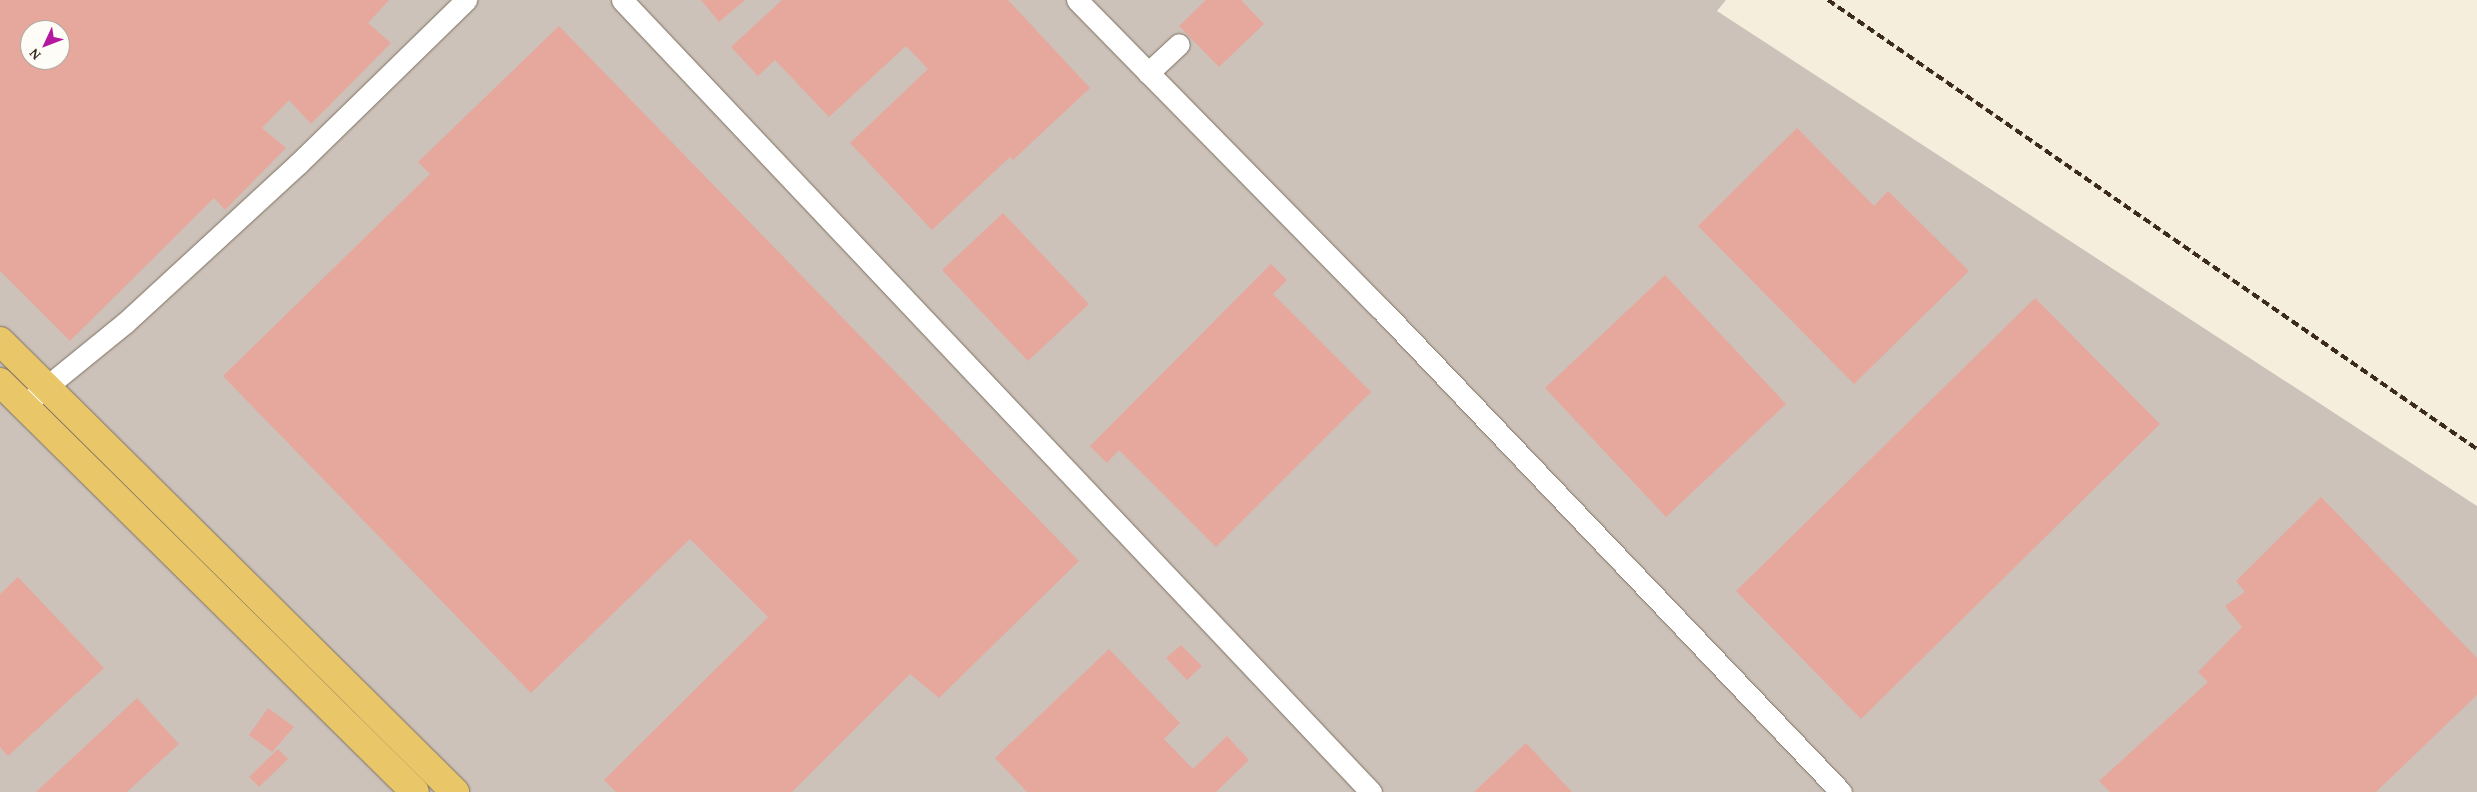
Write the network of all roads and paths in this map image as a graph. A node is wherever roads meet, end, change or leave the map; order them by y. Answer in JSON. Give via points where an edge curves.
{"nodes":[{"id":1,"x":466,"y":0,"type":"edge"},
{"id":2,"x":622,"y":0,"type":"edge"},
{"id":3,"x":1077,"y":0,"type":"edge"},
{"id":4,"x":1179,"y":44,"type":"dead end"},
{"id":5,"x":1148,"y":73,"type":"junction"},
{"id":6,"x":0,"y":341,"type":"edge"},
{"id":7,"x":0,"y":382,"type":"edge"},
{"id":8,"x":46,"y":388,"type":"junction"},
{"id":9,"x":24,"y":405,"type":"junction"},
{"id":10,"x":415,"y":792,"type":"edge"},
{"id":11,"x":455,"y":792,"type":"edge"},
{"id":12,"x":1372,"y":792,"type":"edge"},
{"id":13,"x":1841,"y":792,"type":"edge"}],
"edges":[{"from":1,"to":8,"type":"street","via":[[298,164],[125,322]]},
{"from":2,"to":12,"type":"street"},
{"from":3,"to":5,"type":"street"},
{"from":4,"to":5,"type":"street"},
{"from":5,"to":13,"type":"street","via":[[1381,310]]},
{"from":6,"to":8,"type":"main road"},
{"from":7,"to":9,"type":"main road"},
{"from":8,"to":9,"type":"street"},
{"from":8,"to":11,"type":"main road"},
{"from":9,"to":10,"type":"main road"}]}
